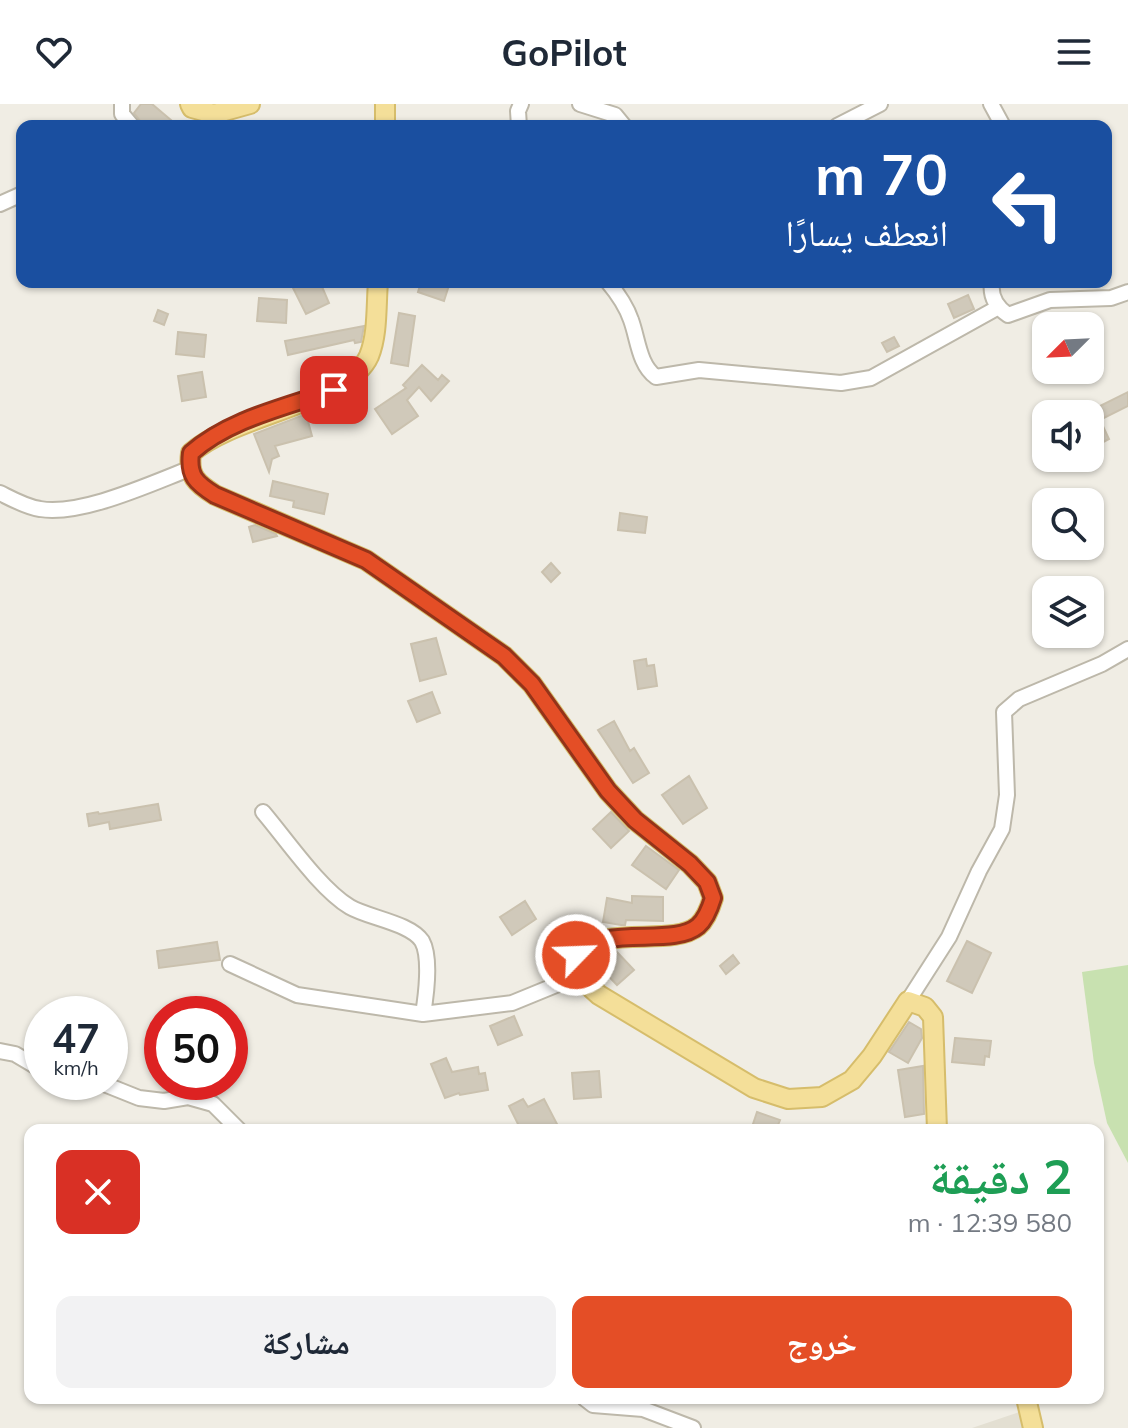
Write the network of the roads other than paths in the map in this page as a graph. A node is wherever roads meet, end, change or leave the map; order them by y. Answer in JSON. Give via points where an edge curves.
{"nodes":[{"id":1,"x":190,"y":104,"type":"edge"},
{"id":2,"x":250,"y":104,"type":"edge"},
{"id":3,"x":580,"y":104,"type":"edge"},
{"id":4,"x":880,"y":104,"type":"edge"},
{"id":5,"x":619,"y":120,"type":"edge"},
{"id":6,"x":849,"y":120,"type":"edge"},
{"id":7,"x":378,"y":288,"type":"edge"},
{"id":8,"x":613,"y":288,"type":"edge"},
{"id":9,"x":991,"y":288,"type":"edge"},
{"id":10,"x":1128,"y":292,"type":"edge"},
{"id":11,"x":997,"y":308,"type":"junction"},
{"id":12,"x":189,"y":469,"type":"junction"},
{"id":13,"x":0,"y":493,"type":"edge"},
{"id":14,"x":1128,"y":649,"type":"edge"},
{"id":15,"x":263,"y":812,"type":"dead end"},
{"id":16,"x":230,"y":964,"type":"dead end"},
{"id":17,"x":578,"y":976,"type":"junction"},
{"id":18,"x":908,"y":1001,"type":"junction"},
{"id":19,"x":423,"y":1014,"type":"junction"},
{"id":20,"x":0,"y":1051,"type":"edge"},
{"id":21,"x":24,"y":1059,"type":"edge"},
{"id":22,"x":128,"y":1094,"type":"edge"},
{"id":23,"x":233,"y":1124,"type":"edge"},
{"id":24,"x":937,"y":1124,"type":"edge"},
{"id":25,"x":592,"y":1404,"type":"edge"},
{"id":26,"x":1027,"y":1404,"type":"edge"},
{"id":27,"x":693,"y":1428,"type":"edge"},
{"id":28,"x":1033,"y":1428,"type":"edge"}],
"edges":[{"from":1,"to":2,"type":"main road","via":[[214,114]]},
{"from":3,"to":5,"type":"street"},
{"from":4,"to":6,"type":"street"},
{"from":7,"to":12,"type":"main road","via":[[369,357],[356,374],[334,390],[207,439],[191,453]]},
{"from":8,"to":11,"type":"street","via":[[631,318],[647,371],[656,377],[699,370],[841,383],[871,378]]},
{"from":9,"to":11,"type":"street"},
{"from":10,"to":11,"type":"street","via":[[1111,298],[1050,300],[1008,315]]},
{"from":12,"to":13,"type":"street","via":[[78,507],[41,509]]},
{"from":12,"to":17,"type":"main road","via":[[197,484],[215,495],[366,560],[504,656],[532,684],[608,791],[707,882],[713,898],[697,927],[598,940],[576,955]]},
{"from":14,"to":18,"type":"street","via":[[1019,699],[1004,712],[1007,795],[1002,829],[949,937]]},
{"from":15,"to":19,"type":"street","via":[[340,899],[363,914],[410,931],[423,943]]},
{"from":16,"to":19,"type":"street","via":[[297,995]]},
{"from":17,"to":18,"type":"main road","via":[[599,995],[754,1088],[788,1099],[822,1097],[852,1080]]},
{"from":17,"to":19,"type":"street","via":[[512,1003]]},
{"from":18,"to":24,"type":"main road","via":[[925,1007],[933,1017]]},
{"from":20,"to":21,"type":"street"},
{"from":22,"to":23,"type":"street","via":[[213,1104]]},
{"from":25,"to":27,"type":"street","via":[[643,1409]]},
{"from":26,"to":28,"type":"main road"}]}
